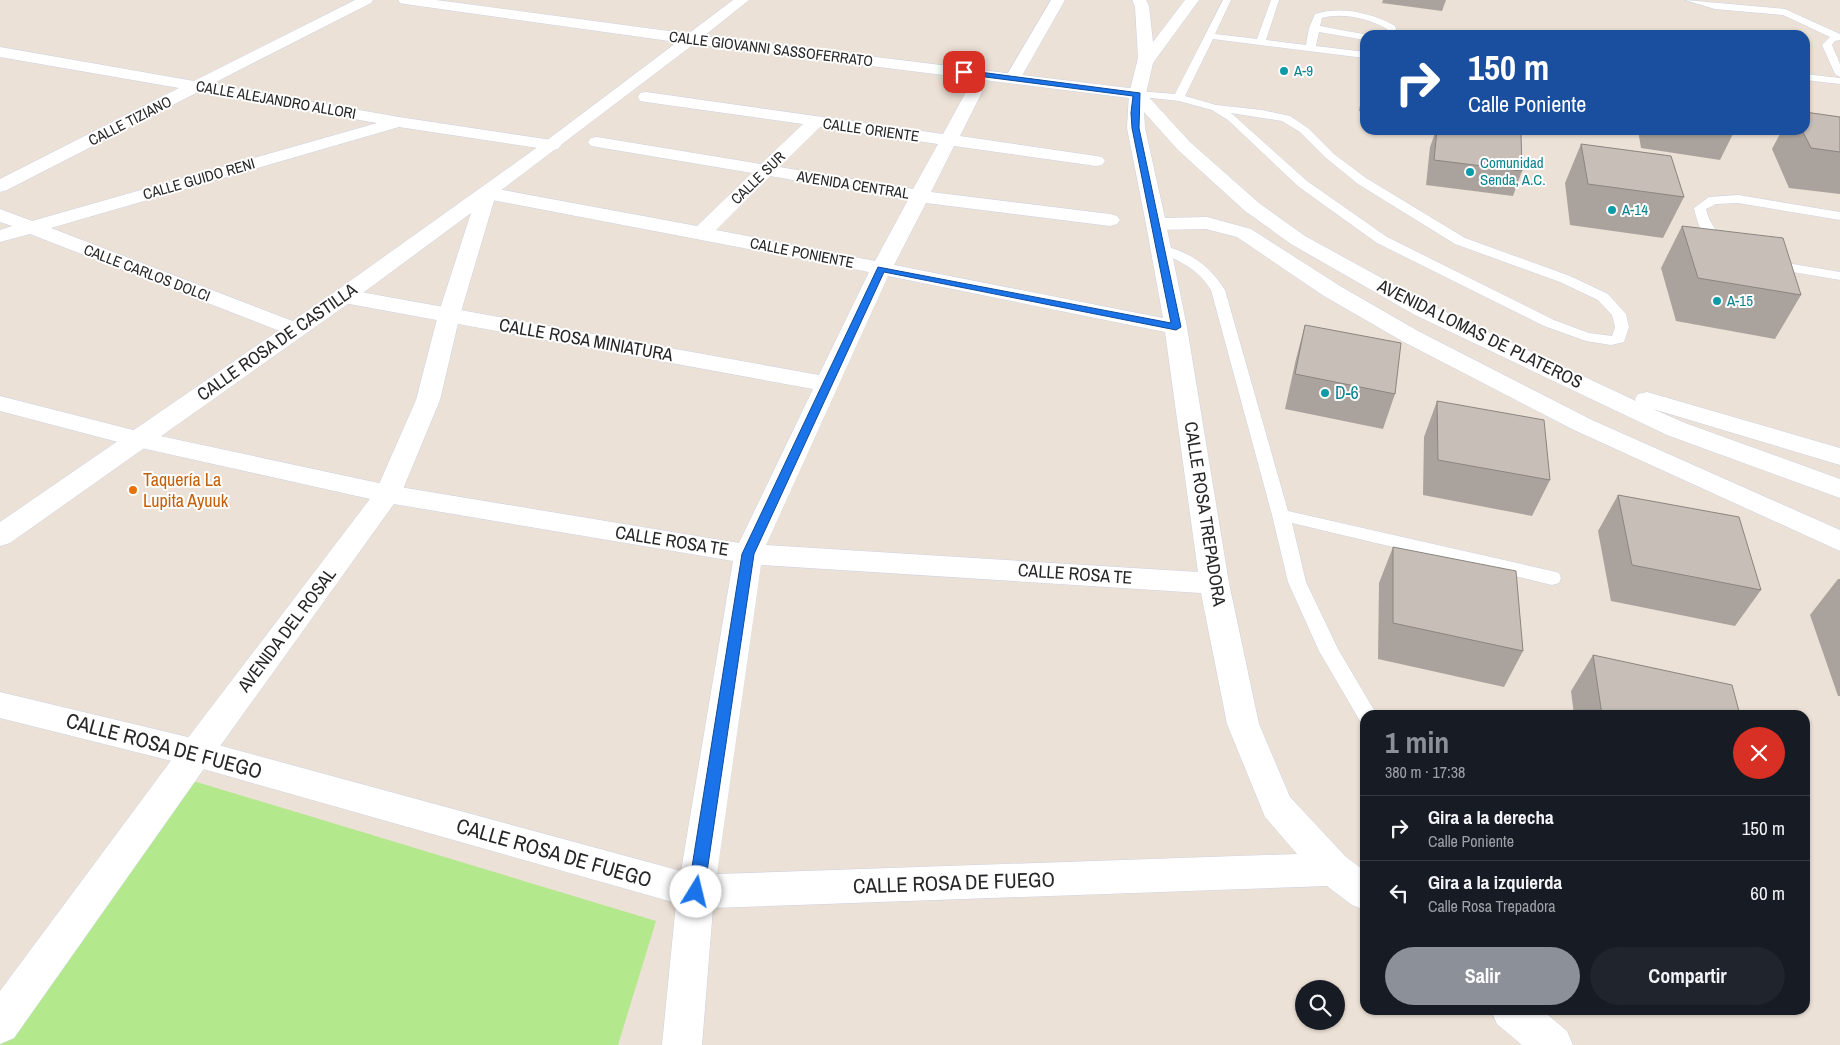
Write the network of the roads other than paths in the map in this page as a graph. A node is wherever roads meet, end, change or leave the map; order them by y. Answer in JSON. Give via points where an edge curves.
{"nodes":[{"id":1,"x":366,"y":0,"type":"edge"},
{"id":2,"x":405,"y":0,"type":"edge"},
{"id":3,"x":742,"y":0,"type":"edge"},
{"id":4,"x":1058,"y":0,"type":"edge"},
{"id":5,"x":1139,"y":0,"type":"edge"},
{"id":6,"x":1192,"y":0,"type":"edge"},
{"id":7,"x":1227,"y":0,"type":"edge"},
{"id":8,"x":1275,"y":0,"type":"edge"},
{"id":9,"x":1689,"y":0,"type":"edge"},
{"id":10,"x":1793,"y":1,"type":"dead end"},
{"id":11,"x":1785,"y":12,"type":"junction"},
{"id":12,"x":1314,"y":28,"type":"junction"},
{"id":13,"x":1392,"y":30,"type":"edge"},
{"id":14,"x":1209,"y":36,"type":"junction"},
{"id":15,"x":1360,"y":36,"type":"edge"},
{"id":16,"x":1840,"y":38,"type":"edge"},
{"id":17,"x":691,"y":39,"type":"junction"},
{"id":18,"x":1260,"y":43,"type":"junction"},
{"id":19,"x":1310,"y":49,"type":"junction"},
{"id":20,"x":0,"y":52,"type":"edge"},
{"id":21,"x":1360,"y":54,"type":"edge"},
{"id":22,"x":1146,"y":62,"type":"junction"},
{"id":23,"x":1840,"y":74,"type":"edge"},
{"id":24,"x":1013,"y":78,"type":"junction"},
{"id":25,"x":1810,"y":78,"type":"edge"},
{"id":26,"x":1840,"y":81,"type":"edge"},
{"id":27,"x":198,"y":86,"type":"junction"},
{"id":28,"x":974,"y":92,"type":"dead end"},
{"id":29,"x":1137,"y":94,"type":"junction"},
{"id":30,"x":646,"y":97,"type":"dead end"},
{"id":31,"x":1179,"y":98,"type":"junction"},
{"id":32,"x":1216,"y":108,"type":"junction"},
{"id":33,"x":399,"y":122,"type":"junction"},
{"id":34,"x":815,"y":122,"type":"junction"},
{"id":35,"x":948,"y":141,"type":"junction"},
{"id":36,"x":597,"y":142,"type":"dead end"},
{"id":37,"x":552,"y":145,"type":"junction"},
{"id":38,"x":1096,"y":161,"type":"dead end"},
{"id":39,"x":764,"y":171,"type":"junction"},
{"id":40,"x":0,"y":186,"type":"edge"},
{"id":41,"x":487,"y":193,"type":"junction"},
{"id":42,"x":919,"y":196,"type":"junction"},
{"id":43,"x":0,"y":215,"type":"edge"},
{"id":44,"x":1840,"y":216,"type":"edge"},
{"id":45,"x":1110,"y":220,"type":"dead end"},
{"id":46,"x":29,"y":228,"type":"junction"},
{"id":47,"x":701,"y":233,"type":"junction"},
{"id":48,"x":0,"y":236,"type":"edge"},
{"id":49,"x":1158,"y":236,"type":"junction"},
{"id":50,"x":1735,"y":253,"type":"edge"},
{"id":51,"x":1758,"y":262,"type":"edge"},
{"id":52,"x":881,"y":269,"type":"junction"},
{"id":53,"x":1840,"y":276,"type":"edge"},
{"id":54,"x":344,"y":296,"type":"junction"},
{"id":55,"x":449,"y":315,"type":"junction"},
{"id":56,"x":1176,"y":327,"type":"junction"},
{"id":57,"x":295,"y":330,"type":"junction"},
{"id":58,"x":1547,"y":368,"type":"junction"},
{"id":59,"x":827,"y":384,"type":"junction"},
{"id":60,"x":0,"y":403,"type":"edge"},
{"id":61,"x":137,"y":440,"type":"junction"},
{"id":62,"x":1840,"y":457,"type":"edge"},
{"id":63,"x":1840,"y":489,"type":"edge"},
{"id":64,"x":388,"y":494,"type":"junction"},
{"id":65,"x":1281,"y":515,"type":"junction"},
{"id":66,"x":0,"y":536,"type":"edge"},
{"id":67,"x":1840,"y":540,"type":"edge"},
{"id":68,"x":748,"y":554,"type":"junction"},
{"id":69,"x":1552,"y":578,"type":"dead end"},
{"id":70,"x":1214,"y":583,"type":"junction"},
{"id":71,"x":0,"y":705,"type":"edge"},
{"id":72,"x":1364,"y":710,"type":"edge"},
{"id":73,"x":196,"y":753,"type":"junction"},
{"id":74,"x":1333,"y":869,"type":"junction"},
{"id":75,"x":1360,"y":889,"type":"edge"},
{"id":76,"x":696,"y":892,"type":"junction"},
{"id":77,"x":1517,"y":1015,"type":"edge"},
{"id":78,"x":0,"y":1024,"type":"edge"},
{"id":79,"x":682,"y":1045,"type":"edge"},
{"id":80,"x":1553,"y":1045,"type":"edge"}],
"edges":[{"from":1,"to":27,"type":"street","name":"CALLE TIZIANO"},
{"from":2,"to":17,"type":"street","name":"CALLE GIOVANNI SASSOFERRATO"},
{"from":3,"to":17,"type":"street","name":"CALLE ROSA DE CASTILLA"},
{"from":4,"to":24,"type":"street"},
{"from":5,"to":22,"type":"street"},
{"from":6,"to":22,"type":"street"},
{"from":7,"to":14,"type":"lane"},
{"from":8,"to":18,"type":"lane"},
{"from":9,"to":11,"type":"lane","via":[[1732,9]]},
{"from":10,"to":11,"type":"lane"},
{"from":11,"to":16,"type":"lane"},
{"from":12,"to":13,"type":"lane","via":[[1318,16],[1335,13],[1384,22]]},
{"from":12,"to":15,"type":"lane"},
{"from":12,"to":19,"type":"lane"},
{"from":14,"to":18,"type":"lane"},
{"from":14,"to":31,"type":"lane"},
{"from":16,"to":23,"type":"lane","via":[[1832,39],[1827,45]]},
{"from":17,"to":24,"type":"street","name":"CALLE GIOVANNI SASSOFERRATO"},
{"from":17,"to":37,"type":"street","name":"CALLE ROSA DE CASTILLA"},
{"from":18,"to":19,"type":"lane"},
{"from":19,"to":21,"type":"lane"},
{"from":20,"to":27,"type":"street","name":"CALLE ALEJANDRO ALLORI"},
{"from":22,"to":29,"type":"street","name":"CALLE ROSA TREPADORA"},
{"from":24,"to":29,"type":"street","name":"CALLE GIOVANNI SASSOFERRATO"},
{"from":25,"to":26,"type":"lane"},
{"from":27,"to":33,"type":"street","name":"CALLE ALEJANDRO ALLORI"},
{"from":27,"to":40,"type":"street","name":"CALLE TIZIANO"},
{"from":28,"to":35,"type":"street"},
{"from":29,"to":31,"type":"lane"},
{"from":29,"to":49,"type":"street","name":"CALLE ROSA TREPADORA","via":[[1136,128]]},
{"from":29,"to":58,"type":"street","name":"AVENIDA LOMAS DE PLATEROS","via":[[1218,178],[1298,240],[1423,310]]},
{"from":30,"to":34,"type":"street","name":"CALLE ORIENTE"},
{"from":31,"to":32,"type":"lane"},
{"from":32,"to":32,"type":"lane","via":[[1232,118],[1303,184],[1382,240],[1549,323],[1586,337],[1611,341],[1619,338],[1622,327],[1619,314],[1603,297],[1565,279],[1460,241],[1362,181],[1286,118]]},
{"from":33,"to":37,"type":"street","name":"CALLE ALEJANDRO ALLORI"},
{"from":33,"to":46,"type":"street","name":"CALLE GUIDO RENI"},
{"from":34,"to":35,"type":"street","name":"CALLE ORIENTE"},
{"from":34,"to":39,"type":"street","name":"CALLE SUR"},
{"from":35,"to":38,"type":"street","name":"CALLE ORIENTE"},
{"from":35,"to":42,"type":"street"},
{"from":36,"to":39,"type":"street","name":"AVENIDA CENTRAL"},
{"from":37,"to":41,"type":"street","name":"CALLE ROSA DE CASTILLA"},
{"from":39,"to":42,"type":"street","name":"AVENIDA CENTRAL"},
{"from":39,"to":47,"type":"street","name":"CALLE SUR"},
{"from":41,"to":47,"type":"street","name":"CALLE PONIENTE"},
{"from":41,"to":54,"type":"street","name":"CALLE ROSA DE CASTILLA"},
{"from":41,"to":55,"type":"street","name":"AVENIDA DEL ROSAL"},
{"from":42,"to":45,"type":"street","name":"AVENIDA CENTRAL"},
{"from":42,"to":52,"type":"street"},
{"from":43,"to":46,"type":"street","name":"CALLE CARLOS DOLCI"},
{"from":44,"to":50,"type":"lane","via":[[1738,200],[1713,200],[1700,208],[1702,221],[1708,234]]},
{"from":46,"to":48,"type":"street","name":"CALLE GUIDO RENI"},
{"from":46,"to":57,"type":"street","name":"CALLE CARLOS DOLCI"},
{"from":47,"to":52,"type":"street","name":"CALLE PONIENTE"},
{"from":49,"to":56,"type":"street","name":"CALLE ROSA TREPADORA"},
{"from":49,"to":65,"type":"lane","via":[[1195,263],[1218,290]]},
{"from":49,"to":67,"type":"street","name":"AVENIDA LOMAS DE PLATEROS","via":[[1206,224],[1244,233],[1332,292],[1410,336],[1583,425]]},
{"from":51,"to":53,"type":"lane"},
{"from":52,"to":56,"type":"street","name":"CALLE PONIENTE"},
{"from":52,"to":59,"type":"street"},
{"from":54,"to":55,"type":"street","name":"CALLE ROSA MINIATURA"},
{"from":54,"to":57,"type":"street","name":"CALLE ROSA DE CASTILLA"},
{"from":55,"to":59,"type":"street","name":"CALLE ROSA MINIATURA"},
{"from":55,"to":64,"type":"street","name":"AVENIDA DEL ROSAL","via":[[428,400]]},
{"from":56,"to":70,"type":"street","name":"CALLE ROSA TREPADORA"},
{"from":57,"to":61,"type":"street","name":"CALLE ROSA DE CASTILLA"},
{"from":58,"to":62,"type":"street"},
{"from":58,"to":63,"type":"street","name":"AVENIDA LOMAS DE PLATEROS","via":[[1676,429]]},
{"from":59,"to":68,"type":"street"},
{"from":60,"to":61,"type":"street","name":"CALLE ROSA TE"},
{"from":61,"to":64,"type":"street","name":"CALLE ROSA TE"},
{"from":61,"to":66,"type":"street","name":"CALLE ROSA DE CASTILLA"},
{"from":64,"to":68,"type":"street","name":"CALLE ROSA TE"},
{"from":64,"to":73,"type":"street","name":"AVENIDA DEL ROSAL"},
{"from":65,"to":69,"type":"lane"},
{"from":65,"to":72,"type":"lane","via":[[1296,582],[1329,651]]},
{"from":68,"to":70,"type":"street","name":"CALLE ROSA TE"},
{"from":68,"to":76,"type":"street"},
{"from":70,"to":74,"type":"street","name":"CALLE ROSA TREPADORA","via":[[1243,724],[1277,806]]},
{"from":71,"to":73,"type":"street","name":"CALLE ROSA DE FUEGO"},
{"from":73,"to":76,"type":"street","name":"CALLE ROSA DE FUEGO"},
{"from":73,"to":78,"type":"street","name":"AVENIDA DEL ROSAL"},
{"from":74,"to":75,"type":"street","name":"CALLE ROSA TREPADORA"},
{"from":74,"to":76,"type":"street","name":"CALLE ROSA DE FUEGO"},
{"from":76,"to":79,"type":"street"},
{"from":77,"to":80,"type":"street"}]}
